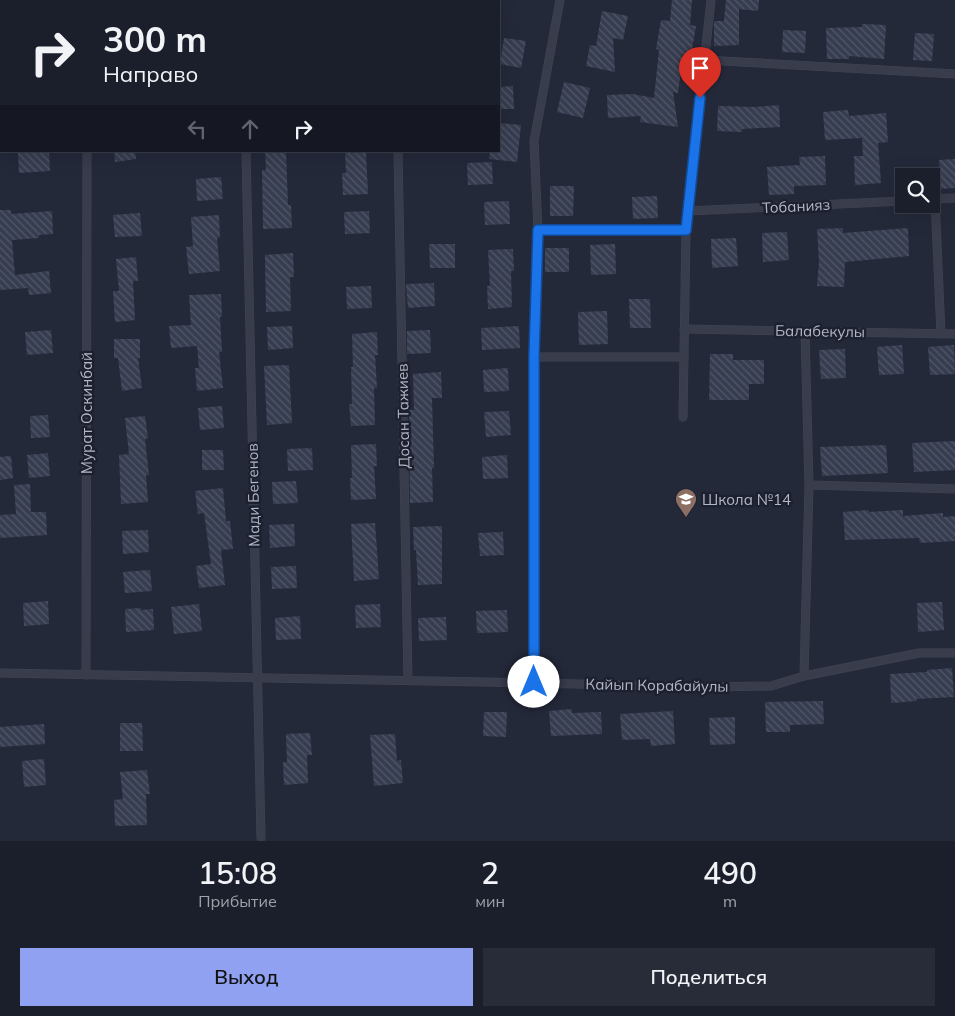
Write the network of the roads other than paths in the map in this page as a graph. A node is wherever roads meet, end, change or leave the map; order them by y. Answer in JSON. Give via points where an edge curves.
{"nodes":[{"id":1,"x":560,"y":0,"type":"edge"},
{"id":2,"x":711,"y":0,"type":"edge"},
{"id":3,"x":704,"y":60,"type":"junction"},
{"id":4,"x":955,"y":74,"type":"edge"},
{"id":5,"x":87,"y":152,"type":"edge"},
{"id":6,"x":246,"y":152,"type":"edge"},
{"id":7,"x":398,"y":152,"type":"edge"},
{"id":8,"x":955,"y":198,"type":"edge"},
{"id":9,"x":940,"y":199,"type":"edge"},
{"id":10,"x":895,"y":201,"type":"edge"},
{"id":11,"x":688,"y":211,"type":"junction"},
{"id":12,"x":934,"y":213,"type":"edge"},
{"id":13,"x":538,"y":230,"type":"junction"},
{"id":14,"x":686,"y":230,"type":"junction"},
{"id":15,"x":684,"y":329,"type":"junction"},
{"id":16,"x":805,"y":331,"type":"junction"},
{"id":17,"x":941,"y":334,"type":"junction"},
{"id":18,"x":955,"y":334,"type":"edge"},
{"id":19,"x":534,"y":357,"type":"junction"},
{"id":20,"x":684,"y":358,"type":"junction"},
{"id":21,"x":683,"y":418,"type":"dead end"},
{"id":22,"x":809,"y":485,"type":"junction"},
{"id":23,"x":955,"y":489,"type":"edge"},
{"id":24,"x":955,"y":652,"type":"edge"},
{"id":25,"x":0,"y":673,"type":"edge"},
{"id":26,"x":86,"y":675,"type":"junction"},
{"id":27,"x":804,"y":676,"type":"junction"},
{"id":28,"x":257,"y":678,"type":"junction"},
{"id":29,"x":408,"y":680,"type":"junction"},
{"id":30,"x":534,"y":682,"type":"junction"},
{"id":31,"x":261,"y":838,"type":"dead end"}],
"edges":[{"from":1,"to":13,"type":"street","via":[[534,141]]},
{"from":2,"to":3,"type":"street"},
{"from":3,"to":4,"type":"street"},
{"from":3,"to":11,"type":"street"},
{"from":5,"to":26,"type":"street","name":"Мурат Оскинбай"},
{"from":6,"to":28,"type":"street","name":"Мади Бегенов"},
{"from":7,"to":29,"type":"street","name":"Досан Тажиев"},
{"from":8,"to":9,"type":"street"},
{"from":10,"to":11,"type":"street","name":"Тобанияз"},
{"from":11,"to":14,"type":"street"},
{"from":12,"to":17,"type":"street"},
{"from":13,"to":14,"type":"street"},
{"from":13,"to":19,"type":"street"},
{"from":14,"to":15,"type":"street"},
{"from":15,"to":16,"type":"street","name":"Балабекулы"},
{"from":15,"to":20,"type":"street"},
{"from":16,"to":17,"type":"street","name":"Балабекулы"},
{"from":16,"to":22,"type":"street"},
{"from":17,"to":18,"type":"street","name":"Балабекулы"},
{"from":19,"to":20,"type":"street"},
{"from":19,"to":30,"type":"street"},
{"from":20,"to":21,"type":"street"},
{"from":22,"to":23,"type":"street"},
{"from":22,"to":27,"type":"street"},
{"from":24,"to":27,"type":"street","name":"Кайып Корабайулы","via":[[919,653]]},
{"from":25,"to":26,"type":"street","name":"Кайып Корабайулы"},
{"from":26,"to":28,"type":"street","name":"Кайып Корабайулы"},
{"from":27,"to":30,"type":"street","name":"Кайып Корабайулы","via":[[771,686],[707,688]]},
{"from":28,"to":29,"type":"street","name":"Кайып Корабайулы"},
{"from":28,"to":31,"type":"street","name":"Мади Бегенов"},
{"from":29,"to":30,"type":"street","name":"Кайып Корабайулы"}]}
